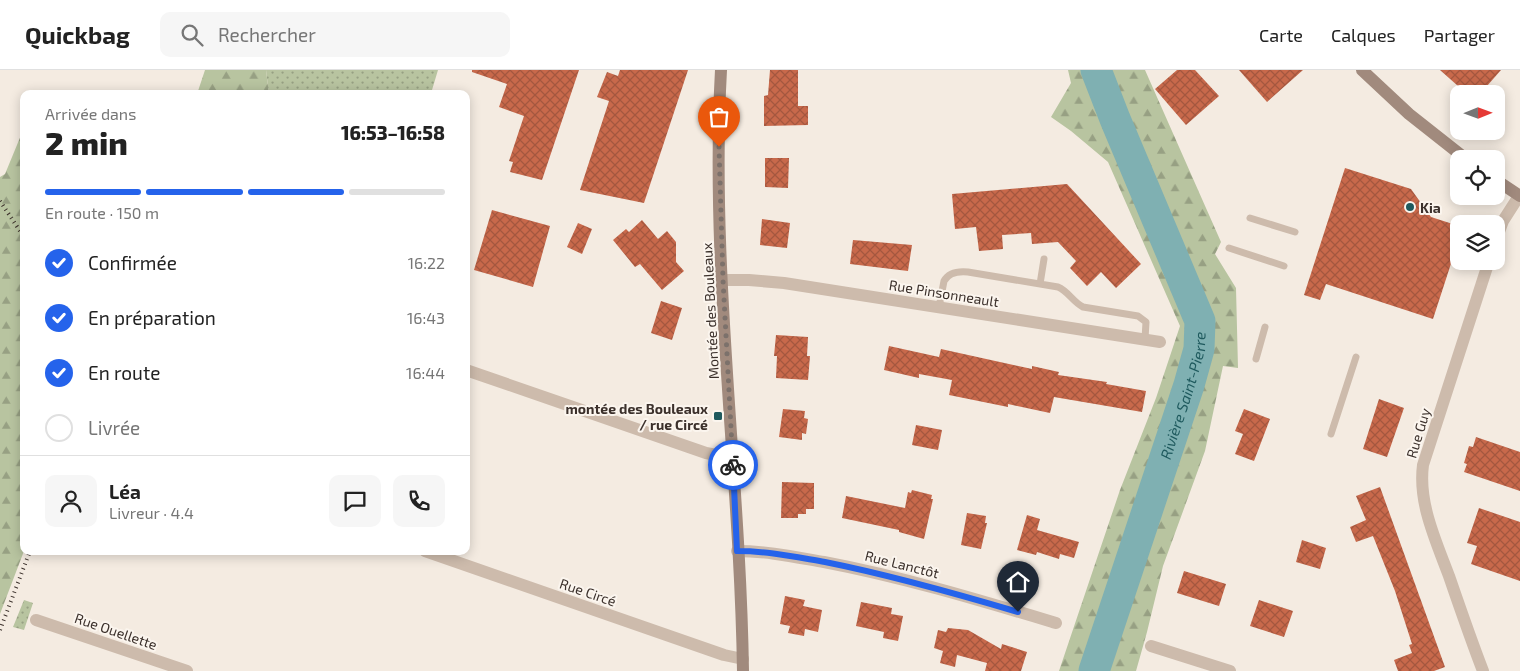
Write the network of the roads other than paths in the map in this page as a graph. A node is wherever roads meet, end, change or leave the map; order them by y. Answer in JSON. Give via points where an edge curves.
{"nodes":[{"id":1,"x":721,"y":70,"type":"edge"},
{"id":2,"x":1362,"y":70,"type":"edge"},
{"id":3,"x":1455,"y":150,"type":"edge"},
{"id":4,"x":1505,"y":186,"type":"edge"},
{"id":5,"x":1519,"y":196,"type":"edge"},
{"id":6,"x":1250,"y":218,"type":"dead end"},
{"id":7,"x":1505,"y":218,"type":"edge"},
{"id":8,"x":1295,"y":232,"type":"dead end"},
{"id":9,"x":1229,"y":248,"type":"dead end"},
{"id":10,"x":1044,"y":259,"type":"dead end"},
{"id":11,"x":1284,"y":266,"type":"dead end"},
{"id":12,"x":1486,"y":270,"type":"edge"},
{"id":13,"x":723,"y":280,"type":"junction"},
{"id":14,"x":1040,"y":284,"type":"junction"},
{"id":15,"x":939,"y":307,"type":"junction"},
{"id":16,"x":1265,"y":327,"type":"dead end"},
{"id":17,"x":1145,"y":339,"type":"junction"},
{"id":18,"x":1160,"y":342,"type":"dead end"},
{"id":19,"x":1356,"y":357,"type":"dead end"},
{"id":20,"x":1256,"y":359,"type":"dead end"},
{"id":21,"x":470,"y":371,"type":"edge"},
{"id":22,"x":1331,"y":434,"type":"dead end"},
{"id":23,"x":732,"y":458,"type":"junction"},
{"id":24,"x":737,"y":551,"type":"junction"},
{"id":25,"x":436,"y":555,"type":"edge"},
{"id":26,"x":36,"y":620,"type":"dead end"},
{"id":27,"x":1056,"y":623,"type":"dead end"},
{"id":28,"x":1151,"y":646,"type":"dead end"},
{"id":29,"x":743,"y":665,"type":"edge"},
{"id":30,"x":187,"y":671,"type":"edge"},
{"id":31,"x":1230,"y":671,"type":"edge"},
{"id":32,"x":1483,"y":671,"type":"edge"}],
"edges":[{"from":1,"to":13,"type":"street","name":"Montée des Bouleaux","via":[[719,138]]},
{"from":2,"to":3,"type":"street","via":[[1409,114]]},
{"from":4,"to":5,"type":"street"},
{"from":5,"to":7,"type":"street"},
{"from":6,"to":8,"type":"lane"},
{"from":9,"to":11,"type":"lane"},
{"from":10,"to":14,"type":"lane"},
{"from":12,"to":32,"type":"street","name":"Rue Guy","via":[[1422,473],[1431,528]]},
{"from":13,"to":15,"type":"street","name":"Rue Pinsonneault","via":[[784,283]]},
{"from":13,"to":23,"type":"street","name":"Montée des Bouleaux"},
{"from":14,"to":15,"type":"lane","via":[[968,272],[951,273],[944,281]]},
{"from":14,"to":17,"type":"lane","via":[[1062,289],[1083,307],[1138,316],[1146,322]]},
{"from":15,"to":17,"type":"street","name":"Rue Pinsonneault"},
{"from":16,"to":20,"type":"lane"},
{"from":17,"to":18,"type":"street","name":"Rue Pinsonneault"},
{"from":19,"to":22,"type":"lane"},
{"from":21,"to":23,"type":"street","via":[[706,453]]},
{"from":23,"to":24,"type":"street","name":"Montée des Bouleaux"},
{"from":24,"to":27,"type":"street","name":"Rue Lanctôt","via":[[771,552],[861,569]]},
{"from":24,"to":29,"type":"street","name":"Montée des Bouleaux"},
{"from":25,"to":29,"type":"street","name":"Rue Circé","via":[[724,655]]},
{"from":26,"to":30,"type":"street","name":"Rue Ouellette"},
{"from":28,"to":31,"type":"street"}]}
